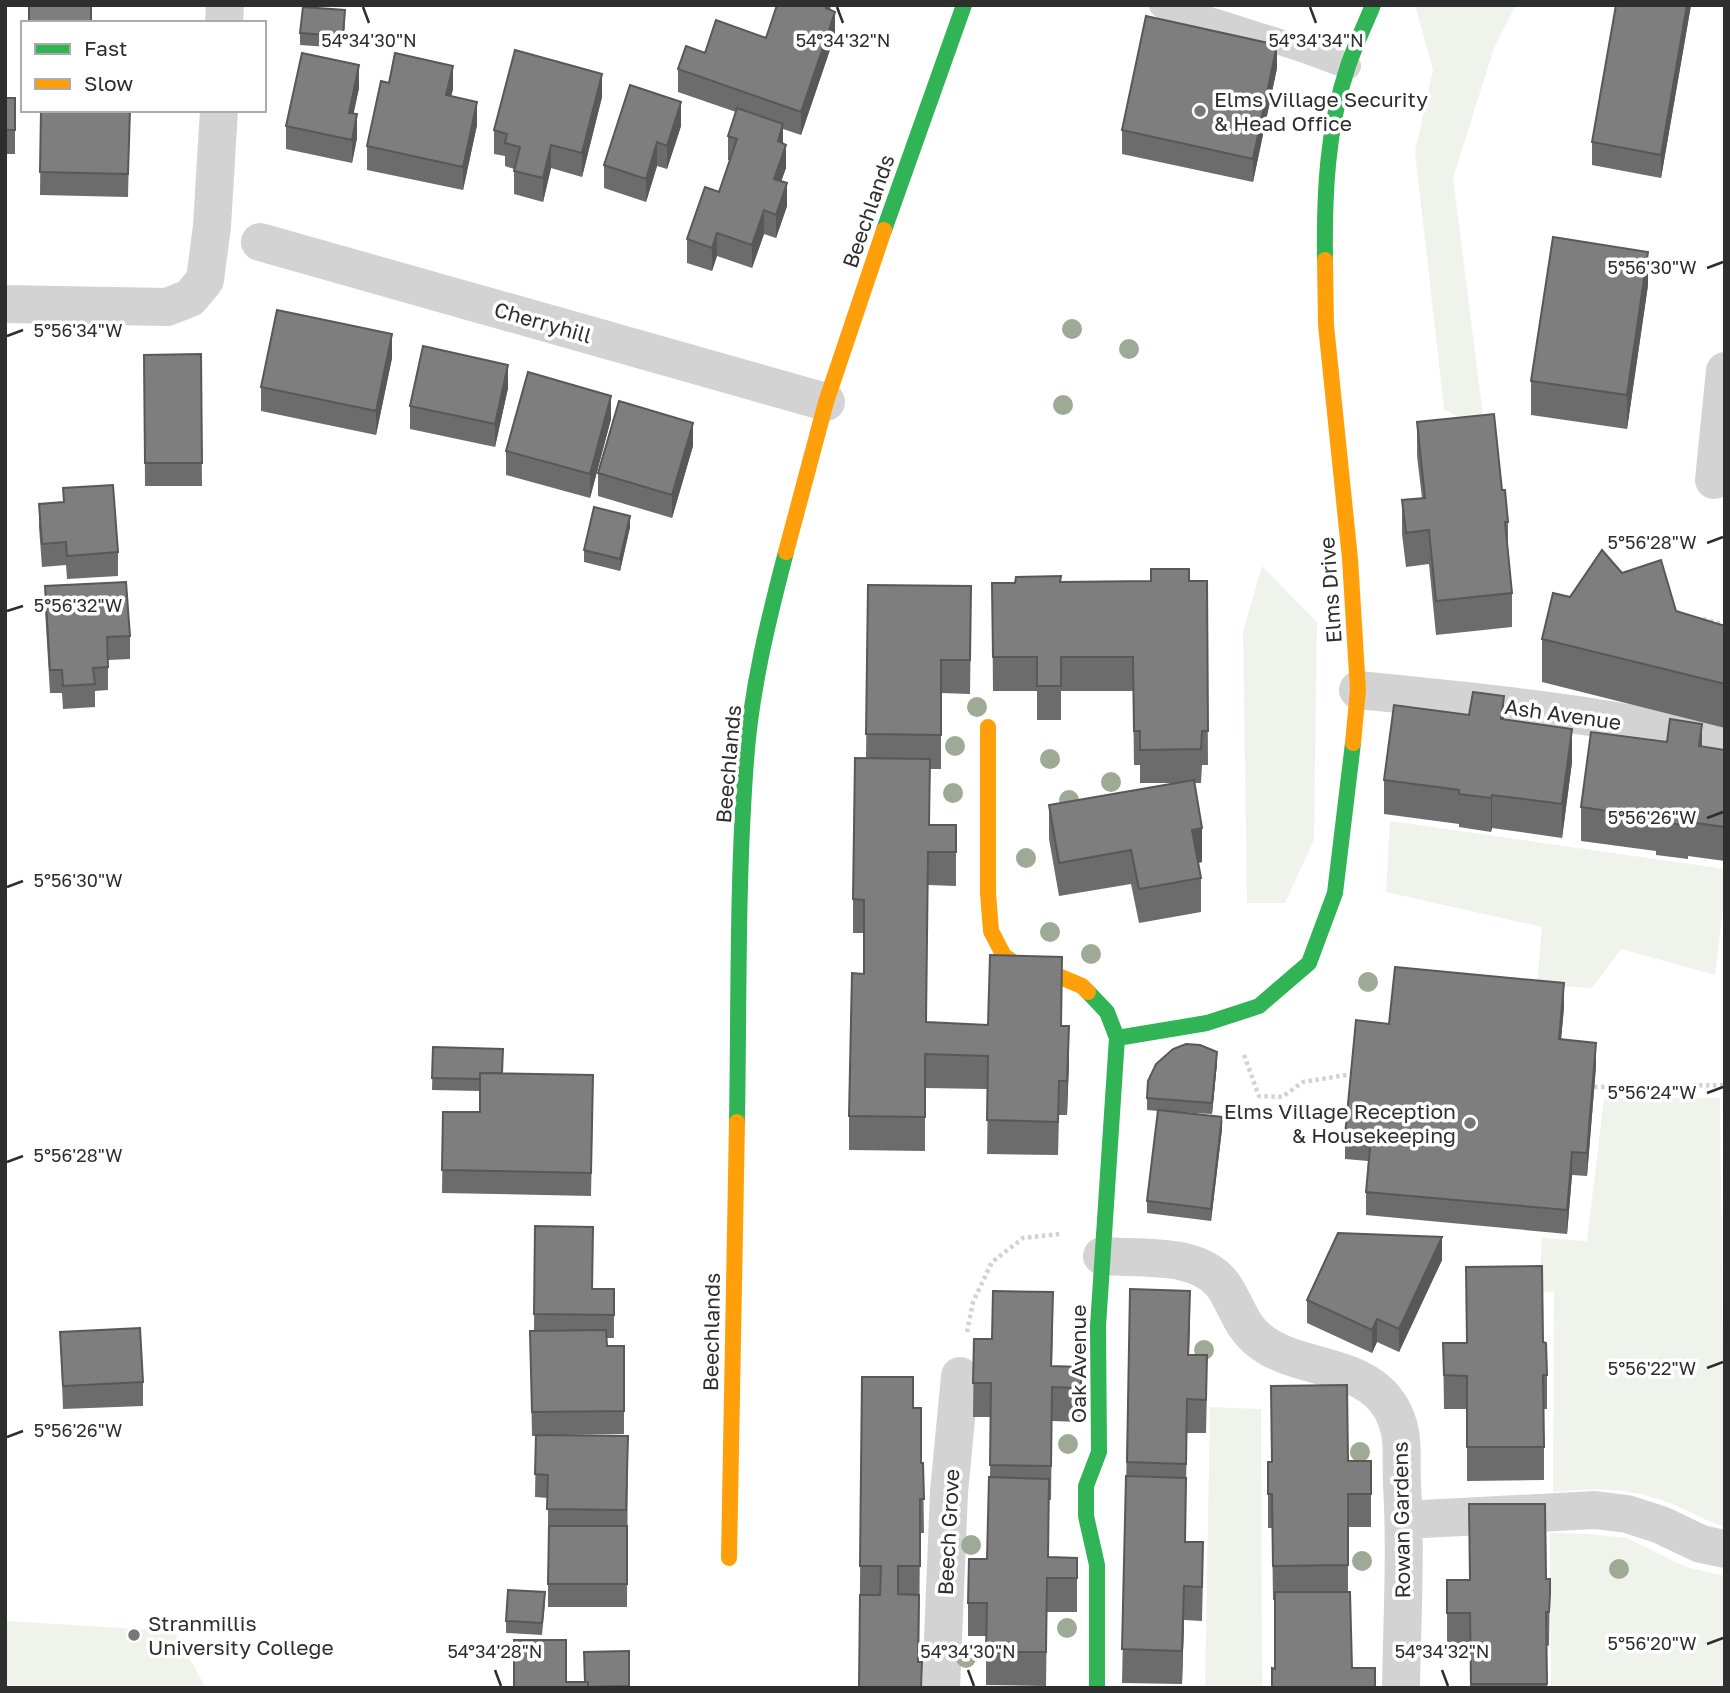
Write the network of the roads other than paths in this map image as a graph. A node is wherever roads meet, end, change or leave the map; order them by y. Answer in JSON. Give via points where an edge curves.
{"nodes":[{"id":1,"x":964,"y":5,"type":"edge"},
{"id":2,"x":1162,"y":5,"type":"edge"},
{"id":3,"x":1373,"y":5,"type":"edge"},
{"id":4,"x":1348,"y":66,"type":"junction"},
{"id":5,"x":219,"y":112,"type":"edge"},
{"id":6,"x":260,"y":242,"type":"dead end"},
{"id":7,"x":5,"y":304,"type":"edge"},
{"id":8,"x":1725,"y":371,"type":"edge"},
{"id":9,"x":826,"y":402,"type":"junction"},
{"id":10,"x":1714,"y":480,"type":"dead end"},
{"id":11,"x":1358,"y":690,"type":"junction"},
{"id":12,"x":988,"y":727,"type":"dead end"},
{"id":13,"x":1708,"y":732,"type":"edge"},
{"id":14,"x":1117,"y":1038,"type":"junction"},
{"id":15,"x":1102,"y":1243,"type":"junction"},
{"id":16,"x":960,"y":1376,"type":"road end"},
{"id":17,"x":1404,"y":1520,"type":"junction"},
{"id":18,"x":1725,"y":1549,"type":"edge"},
{"id":19,"x":729,"y":1558,"type":"dead end"},
{"id":20,"x":941,"y":1688,"type":"edge"},
{"id":21,"x":1097,"y":1688,"type":"edge"},
{"id":22,"x":1401,"y":1688,"type":"edge"}],
"edges":[{"from":1,"to":9,"type":"street","name":"Beechlands"},
{"from":2,"to":4,"type":"lane"},
{"from":3,"to":4,"type":"street","name":"Elms Drive"},
{"from":4,"to":11,"type":"street","name":"Elms Drive","via":[[1333,125],[1324,207],[1326,326],[1350,559]]},
{"from":5,"to":7,"type":"street","via":[[205,280],[190,298],[167,307]]},
{"from":6,"to":9,"type":"street","name":"Cherryhill"},
{"from":8,"to":10,"type":"street"},
{"from":9,"to":19,"type":"street","name":"Beechlands","via":[[763,640],[746,759]]},
{"from":11,"to":13,"type":"street","name":"Ash Avenue"},
{"from":11,"to":14,"type":"street","name":"Elms Drive","via":[[1335,893],[1309,962],[1259,1006],[1207,1023]]},
{"from":12,"to":14,"type":"street","via":[[991,931],[1004,956],[1022,968],[1082,986],[1107,1012]]},
{"from":14,"to":15,"type":"street","name":"Oak Avenue"},
{"from":15,"to":17,"type":"street","name":"Rowan Gardens","via":[[1212,1272],[1258,1340],[1376,1390],[1391,1407],[1400,1431]]},
{"from":15,"to":21,"type":"street","name":"Oak Avenue","via":[[1099,1452],[1086,1486],[1086,1516],[1097,1565]]},
{"from":16,"to":20,"type":"street","name":"Beech Grove","via":[[949,1492]]},
{"from":17,"to":18,"type":"street","via":[[1595,1510],[1627,1514]]},
{"from":17,"to":22,"type":"street","name":"Rowan Gardens"}]}
